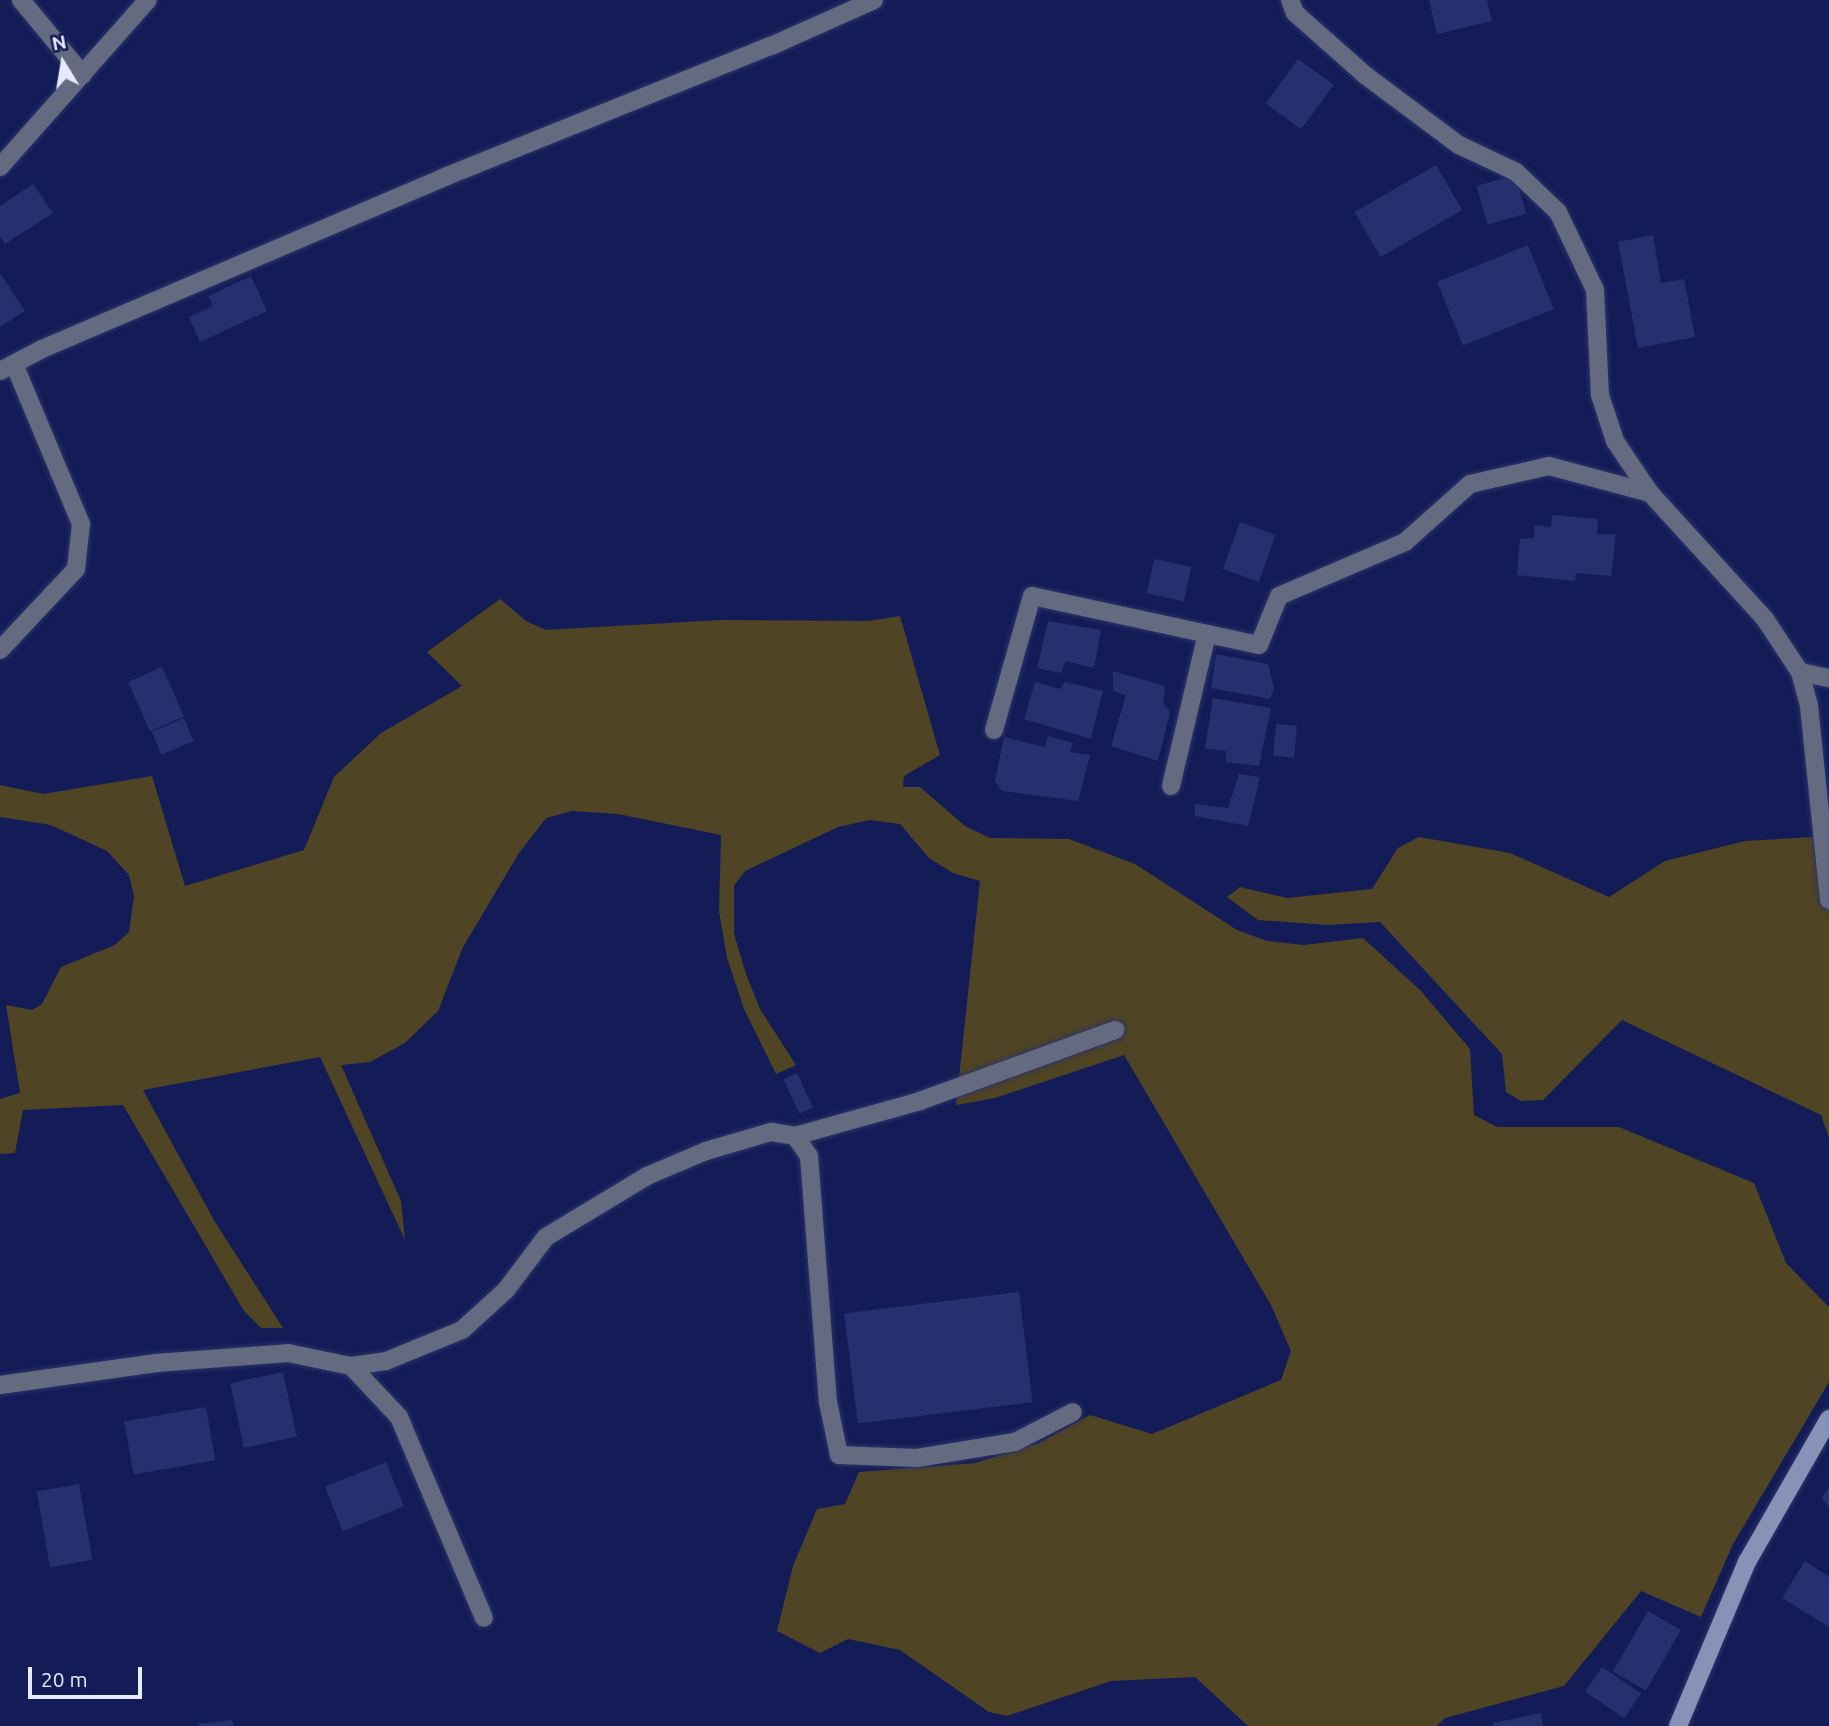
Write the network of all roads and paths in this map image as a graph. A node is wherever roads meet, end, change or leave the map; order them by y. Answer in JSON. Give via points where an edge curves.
{"nodes":[{"id":1,"x":21,"y":0,"type":"edge"},
{"id":2,"x":148,"y":0,"type":"edge"},
{"id":3,"x":874,"y":0,"type":"edge"},
{"id":4,"x":1290,"y":0,"type":"edge"},
{"id":5,"x":83,"y":75,"type":"junction"},
{"id":6,"x":0,"y":167,"type":"edge"},
{"id":7,"x":7,"y":367,"type":"edge"},
{"id":8,"x":1650,"y":493,"type":"junction"},
{"id":9,"x":1207,"y":634,"type":"junction"},
{"id":10,"x":0,"y":650,"type":"edge"},
{"id":11,"x":1800,"y":672,"type":"junction"},
{"id":12,"x":1829,"y":678,"type":"edge"},
{"id":13,"x":994,"y":730,"type":"dead end"},
{"id":14,"x":1171,"y":786,"type":"dead end"},
{"id":15,"x":1829,"y":900,"type":"edge"},
{"id":16,"x":1115,"y":1030,"type":"dead end"},
{"id":17,"x":795,"y":1136,"type":"junction"},
{"id":18,"x":351,"y":1366,"type":"junction"},
{"id":19,"x":0,"y":1384,"type":"edge"},
{"id":20,"x":1073,"y":1412,"type":"dead end"},
{"id":21,"x":1829,"y":1419,"type":"edge"},
{"id":22,"x":484,"y":1618,"type":"dead end"},
{"id":23,"x":1678,"y":1726,"type":"edge"}],
"edges":[{"from":1,"to":5,"type":"street"},
{"from":2,"to":5,"type":"street"},
{"from":3,"to":7,"type":"street","via":[[447,176]]},
{"from":4,"to":8,"type":"street","via":[[1295,13],[1366,75],[1459,145],[1516,172],[1558,212],[1595,290],[1600,395],[1615,441]]},
{"from":5,"to":6,"type":"street"},
{"from":7,"to":10,"type":"street","via":[[81,524],[76,569]]},
{"from":8,"to":9,"type":"street","via":[[1549,466],[1470,484],[1405,542],[1279,596],[1259,645]]},
{"from":8,"to":11,"type":"street","via":[[1765,619]]},
{"from":9,"to":13,"type":"street","via":[[1032,596]]},
{"from":9,"to":14,"type":"street"},
{"from":11,"to":12,"type":"street"},
{"from":11,"to":15,"type":"street","via":[[1809,706]]},
{"from":16,"to":17,"type":"street","via":[[920,1101]]},
{"from":17,"to":18,"type":"street","via":[[771,1132],[706,1150],[648,1176],[546,1237],[506,1290],[462,1330],[386,1361]]},
{"from":17,"to":20,"type":"street","via":[[809,1156],[828,1402],[839,1455],[917,1458],[1015,1442]]},
{"from":18,"to":19,"type":"street","via":[[288,1353],[156,1363]]},
{"from":18,"to":22,"type":"street","via":[[399,1418]]},
{"from":21,"to":23,"type":"street","via":[[1747,1562]]}]}
